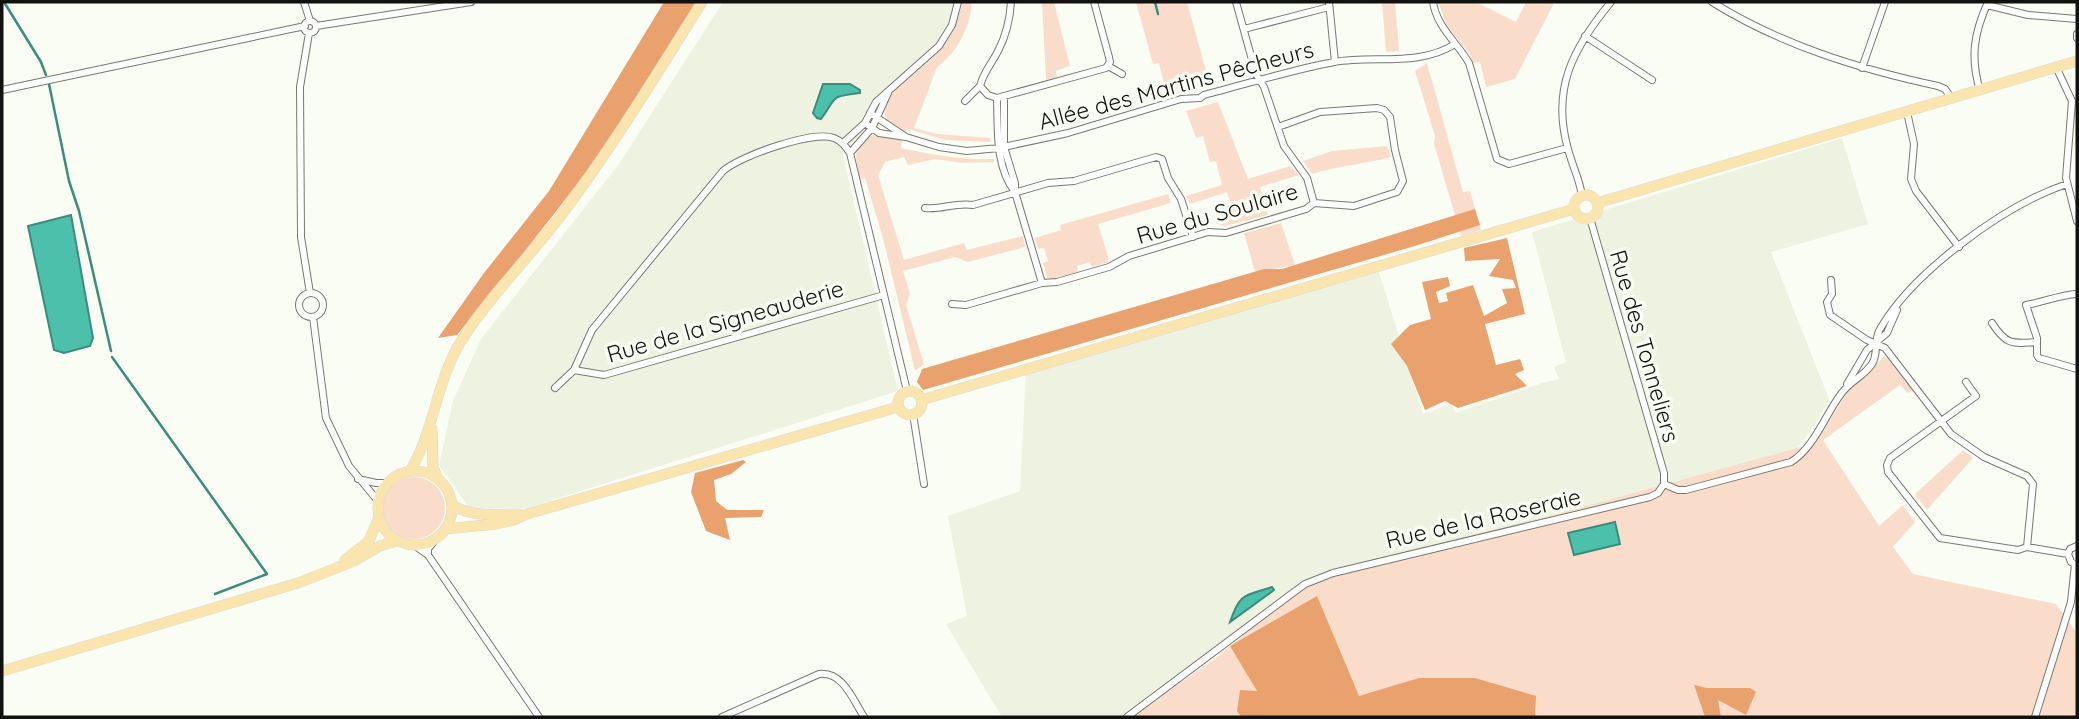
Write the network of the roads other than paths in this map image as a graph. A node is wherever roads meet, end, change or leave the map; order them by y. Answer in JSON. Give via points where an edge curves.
{"nodes":[{"id":1,"x":304,"y":2,"type":"edge"},
{"id":2,"x":471,"y":2,"type":"edge"},
{"id":3,"x":702,"y":2,"type":"edge"},
{"id":4,"x":958,"y":2,"type":"edge"},
{"id":5,"x":1011,"y":2,"type":"edge"},
{"id":6,"x":1094,"y":2,"type":"edge"},
{"id":7,"x":1236,"y":2,"type":"edge"},
{"id":8,"x":1433,"y":2,"type":"edge"},
{"id":9,"x":1611,"y":2,"type":"edge"},
{"id":10,"x":1712,"y":2,"type":"edge"},
{"id":11,"x":1885,"y":2,"type":"edge"},
{"id":12,"x":1987,"y":3,"type":"edge"},
{"id":13,"x":1329,"y":4,"type":"edge"},
{"id":14,"x":2077,"y":19,"type":"edge"},
{"id":15,"x":308,"y":27,"type":"junction"},
{"id":16,"x":1244,"y":29,"type":"junction"},
{"id":17,"x":1585,"y":36,"type":"junction"},
{"id":18,"x":1455,"y":44,"type":"junction"},
{"id":19,"x":2077,"y":61,"type":"edge"},
{"id":20,"x":1335,"y":62,"type":"junction"},
{"id":21,"x":1108,"y":66,"type":"junction"},
{"id":22,"x":1863,"y":68,"type":"junction"},
{"id":23,"x":2057,"y":69,"type":"junction"},
{"id":24,"x":1122,"y":74,"type":"dead end"},
{"id":25,"x":1260,"y":80,"type":"junction"},
{"id":26,"x":1652,"y":80,"type":"dead end"},
{"id":27,"x":980,"y":86,"type":"junction"},
{"id":28,"x":890,"y":88,"type":"junction"},
{"id":29,"x":2,"y":90,"type":"edge"},
{"id":30,"x":1980,"y":91,"type":"junction"},
{"id":31,"x":1001,"y":97,"type":"junction"},
{"id":32,"x":1952,"y":99,"type":"junction"},
{"id":33,"x":965,"y":101,"type":"dead end"},
{"id":34,"x":2075,"y":101,"type":"edge"},
{"id":35,"x":1907,"y":112,"type":"junction"},
{"id":36,"x":870,"y":113,"type":"junction"},
{"id":37,"x":878,"y":117,"type":"junction"},
{"id":38,"x":865,"y":123,"type":"junction"},
{"id":39,"x":1278,"y":127,"type":"junction"},
{"id":40,"x":872,"y":128,"type":"junction"},
{"id":41,"x":906,"y":137,"type":"junction"},
{"id":42,"x":843,"y":143,"type":"junction"},
{"id":43,"x":1001,"y":148,"type":"junction"},
{"id":44,"x":1567,"y":148,"type":"junction"},
{"id":45,"x":850,"y":153,"type":"junction"},
{"id":46,"x":2067,"y":184,"type":"junction"},
{"id":47,"x":1015,"y":192,"type":"junction"},
{"id":48,"x":1582,"y":196,"type":"junction"},
{"id":49,"x":1314,"y":203,"type":"junction"},
{"id":50,"x":1597,"y":203,"type":"junction"},
{"id":51,"x":925,"y":208,"type":"dead end"},
{"id":52,"x":1574,"y":209,"type":"junction"},
{"id":53,"x":1590,"y":218,"type":"junction"},
{"id":54,"x":2077,"y":221,"type":"edge"},
{"id":55,"x":1193,"y":237,"type":"junction"},
{"id":56,"x":1959,"y":247,"type":"junction"},
{"id":57,"x":1831,"y":280,"type":"dead end"},
{"id":58,"x":1042,"y":283,"type":"junction"},
{"id":59,"x":310,"y":293,"type":"junction"},
{"id":60,"x":2077,"y":294,"type":"edge"},
{"id":61,"x":884,"y":295,"type":"junction"},
{"id":62,"x":952,"y":304,"type":"dead end"},
{"id":63,"x":313,"y":317,"type":"junction"},
{"id":64,"x":1992,"y":323,"type":"dead end"},
{"id":65,"x":2037,"y":342,"type":"junction"},
{"id":66,"x":1875,"y":344,"type":"junction"},
{"id":67,"x":2077,"y":369,"type":"edge"},
{"id":68,"x":575,"y":370,"type":"junction"},
{"id":69,"x":1966,"y":382,"type":"dead end"},
{"id":70,"x":555,"y":388,"type":"dead end"},
{"id":71,"x":1845,"y":388,"type":"junction"},
{"id":72,"x":907,"y":391,"type":"junction"},
{"id":73,"x":921,"y":400,"type":"junction"},
{"id":74,"x":898,"y":407,"type":"junction"},
{"id":75,"x":913,"y":414,"type":"junction"},
{"id":76,"x":432,"y":421,"type":"junction"},
{"id":77,"x":1940,"y":421,"type":"junction"},
{"id":78,"x":411,"y":471,"type":"junction"},
{"id":79,"x":356,"y":478,"type":"junction"},
{"id":80,"x":438,"y":479,"type":"junction"},
{"id":81,"x":387,"y":483,"type":"junction"},
{"id":82,"x":923,"y":484,"type":"dead end"},
{"id":83,"x":1664,"y":484,"type":"junction"},
{"id":84,"x":378,"y":501,"type":"junction"},
{"id":85,"x":452,"y":505,"type":"junction"},
{"id":86,"x":527,"y":514,"type":"junction"},
{"id":87,"x":379,"y":518,"type":"junction"},
{"id":88,"x":445,"y":529,"type":"junction"},
{"id":89,"x":435,"y":540,"type":"junction"},
{"id":90,"x":396,"y":541,"type":"junction"},
{"id":91,"x":414,"y":545,"type":"junction"},
{"id":92,"x":2077,"y":546,"type":"edge"},
{"id":93,"x":2027,"y":547,"type":"junction"},
{"id":94,"x":2068,"y":554,"type":"junction"},
{"id":95,"x":428,"y":555,"type":"junction"},
{"id":96,"x":2076,"y":564,"type":"edge"},
{"id":97,"x":328,"y":572,"type":"junction"},
{"id":98,"x":2,"y":671,"type":"edge"},
{"id":99,"x":539,"y":717,"type":"edge"},
{"id":100,"x":722,"y":717,"type":"edge"},
{"id":101,"x":864,"y":717,"type":"edge"},
{"id":102,"x":1127,"y":717,"type":"edge"},
{"id":103,"x":2035,"y":717,"type":"edge"}],
"edges":[{"from":1,"to":15,"type":"street"},
{"from":2,"to":15,"type":"street","via":[[316,26],[314,31]]},
{"from":3,"to":76,"type":"main road","via":[[598,165],[462,340],[449,364]]},
{"from":4,"to":28,"type":"street","via":[[952,25],[939,46]]},
{"from":5,"to":27,"type":"street","via":[[999,50]]},
{"from":6,"to":21,"type":"street"},
{"from":7,"to":16,"type":"street","name":"Rue du Soulaire"},
{"from":8,"to":18,"type":"street","via":[[1445,33]]},
{"from":9,"to":17,"type":"street"},
{"from":10,"to":22,"type":"street","via":[[1779,38]]},
{"from":11,"to":22,"type":"street"},
{"from":12,"to":14,"type":"street","via":[[2028,15]]},
{"from":12,"to":30,"type":"street","via":[[1975,37]]},
{"from":13,"to":16,"type":"street"},
{"from":13,"to":20,"type":"street"},
{"from":15,"to":29,"type":"street"},
{"from":15,"to":59,"type":"street","via":[[300,86],[301,237]]},
{"from":16,"to":25,"type":"street","name":"Rue du Soulaire"},
{"from":17,"to":26,"type":"street"},
{"from":17,"to":44,"type":"street","via":[[1562,90]]},
{"from":18,"to":20,"type":"street","name":"Allée des Martins Pêcheurs","via":[[1440,54],[1415,58]]},
{"from":18,"to":44,"type":"street","via":[[1469,63],[1497,159],[1509,164]]},
{"from":19,"to":23,"type":"main road"},
{"from":20,"to":25,"type":"street","name":"Allée des Martins Pêcheurs"},
{"from":21,"to":24,"type":"street"},
{"from":21,"to":31,"type":"street"},
{"from":22,"to":32,"type":"street","via":[[1942,87]]},
{"from":23,"to":30,"type":"main road"},
{"from":23,"to":34,"type":"street"},
{"from":25,"to":39,"type":"street","name":"Rue du Soulaire"},
{"from":25,"to":43,"type":"street","name":"Allée des Martins Pêcheurs"},
{"from":27,"to":31,"type":"street","via":[[988,95]]},
{"from":27,"to":33,"type":"street"},
{"from":28,"to":36,"type":"street"},
{"from":28,"to":37,"type":"street"},
{"from":30,"to":32,"type":"main road"},
{"from":31,"to":43,"type":"street"},
{"from":32,"to":35,"type":"main road"},
{"from":34,"to":46,"type":"street"},
{"from":35,"to":50,"type":"main road"},
{"from":35,"to":56,"type":"street","via":[[1914,145],[1911,179]]},
{"from":36,"to":37,"type":"street","name":"Allée des Martins Pêcheurs"},
{"from":36,"to":38,"type":"street"},
{"from":37,"to":40,"type":"street"},
{"from":37,"to":41,"type":"street","name":"Allée des Martins Pêcheurs"},
{"from":38,"to":40,"type":"street","name":"Allée des Martins Pêcheurs"},
{"from":38,"to":42,"type":"street"},
{"from":39,"to":49,"type":"street","name":"Rue du Soulaire","via":[[1284,146],[1307,178]]},
{"from":39,"to":49,"type":"street","via":[[1320,112],[1377,108],[1390,117],[1402,188],[1354,206]]},
{"from":40,"to":41,"type":"street","name":"Allée des Martins Pêcheurs"},
{"from":40,"to":45,"type":"street"},
{"from":41,"to":43,"type":"street","name":"Allée des Martins Pêcheurs","via":[[967,151]]},
{"from":42,"to":45,"type":"street"},
{"from":42,"to":68,"type":"street","name":"Rue de la Signeauderie","via":[[833,138],[808,138],[730,164],[592,330]]},
{"from":43,"to":47,"type":"street"},
{"from":44,"to":48,"type":"street"},
{"from":45,"to":61,"type":"street"},
{"from":46,"to":54,"type":"street"},
{"from":46,"to":56,"type":"street","via":[[2026,201]]},
{"from":47,"to":51,"type":"street","via":[[973,205]]},
{"from":47,"to":55,"type":"street","via":[[1074,181],[1156,157],[1162,159],[1181,199]]},
{"from":47,"to":58,"type":"street"},
{"from":48,"to":50,"type":"main road"},
{"from":48,"to":52,"type":"main road"},
{"from":49,"to":55,"type":"street","name":"Rue du Soulaire","via":[[1226,233]]},
{"from":50,"to":53,"type":"main road"},
{"from":52,"to":53,"type":"main road","via":[[1581,218]]},
{"from":52,"to":73,"type":"main road"},
{"from":53,"to":83,"type":"street","name":"Rue des Tonneliers"},
{"from":55,"to":58,"type":"street","name":"Rue du Soulaire","via":[[1129,256],[1109,267]]},
{"from":56,"to":66,"type":"street","via":[[1909,291],[1887,333]]},
{"from":57,"to":66,"type":"street","via":[[1830,315]]},
{"from":58,"to":62,"type":"street","name":"Rue du Soulaire","via":[[966,305]]},
{"from":59,"to":63,"type":"street","via":[[301,298],[300,307]]},
{"from":59,"to":63,"type":"street","via":[[323,300],[322,311]]},
{"from":60,"to":65,"type":"street","via":[[2026,305]]},
{"from":61,"to":68,"type":"street","name":"Rue de la Signeauderie","via":[[604,375]]},
{"from":61,"to":72,"type":"street"},
{"from":63,"to":79,"type":"street","via":[[326,418]]},
{"from":64,"to":65,"type":"street","via":[[2011,344]]},
{"from":65,"to":67,"type":"street","via":[[2039,358]]},
{"from":66,"to":71,"type":"street"},
{"from":66,"to":71,"type":"street","via":[[1871,365]]},
{"from":66,"to":77,"type":"street","via":[[1892,356]]},
{"from":68,"to":70,"type":"street","name":"Rue de la Signeauderie"},
{"from":69,"to":77,"type":"street","via":[[1976,396]]},
{"from":71,"to":83,"type":"street","via":[[1803,452],[1791,462],[1686,490]]},
{"from":72,"to":73,"type":"main road"},
{"from":72,"to":74,"type":"main road","via":[[898,399]]},
{"from":73,"to":75,"type":"main road"},
{"from":74,"to":75,"type":"main road"},
{"from":74,"to":86,"type":"main road"},
{"from":75,"to":82,"type":"street"},
{"from":76,"to":78,"type":"main road"},
{"from":76,"to":80,"type":"main road","via":[[433,467]]},
{"from":77,"to":93,"type":"street","via":[[1984,457],[2027,475],[2033,484]]},
{"from":77,"to":93,"type":"street","via":[[1890,458],[1888,472],[1940,538],[2018,550]]},
{"from":78,"to":80,"type":"main road"},
{"from":78,"to":81,"type":"main road"},
{"from":79,"to":81,"type":"street"},
{"from":79,"to":84,"type":"street"},
{"from":80,"to":85,"type":"main road"},
{"from":81,"to":84,"type":"main road"},
{"from":83,"to":102,"type":"street","name":"Rue de la Roseraie","via":[[1650,496],[1318,578]]},
{"from":84,"to":87,"type":"main road"},
{"from":85,"to":86,"type":"main road","via":[[476,514]]},
{"from":85,"to":88,"type":"main road"},
{"from":86,"to":88,"type":"main road","via":[[496,524]]},
{"from":87,"to":90,"type":"main road"},
{"from":87,"to":97,"type":"main road","via":[[369,541]]},
{"from":88,"to":89,"type":"main road"},
{"from":89,"to":91,"type":"main road"},
{"from":89,"to":95,"type":"street"},
{"from":90,"to":91,"type":"main road"},
{"from":90,"to":97,"type":"main road"},
{"from":91,"to":95,"type":"street"},
{"from":92,"to":94,"type":"street"},
{"from":93,"to":94,"type":"street"},
{"from":94,"to":96,"type":"street"},
{"from":95,"to":99,"type":"street"},
{"from":96,"to":103,"type":"street","via":[[2071,602]]},
{"from":97,"to":98,"type":"main road"},
{"from":100,"to":101,"type":"street","via":[[827,673],[837,676]]}]}
